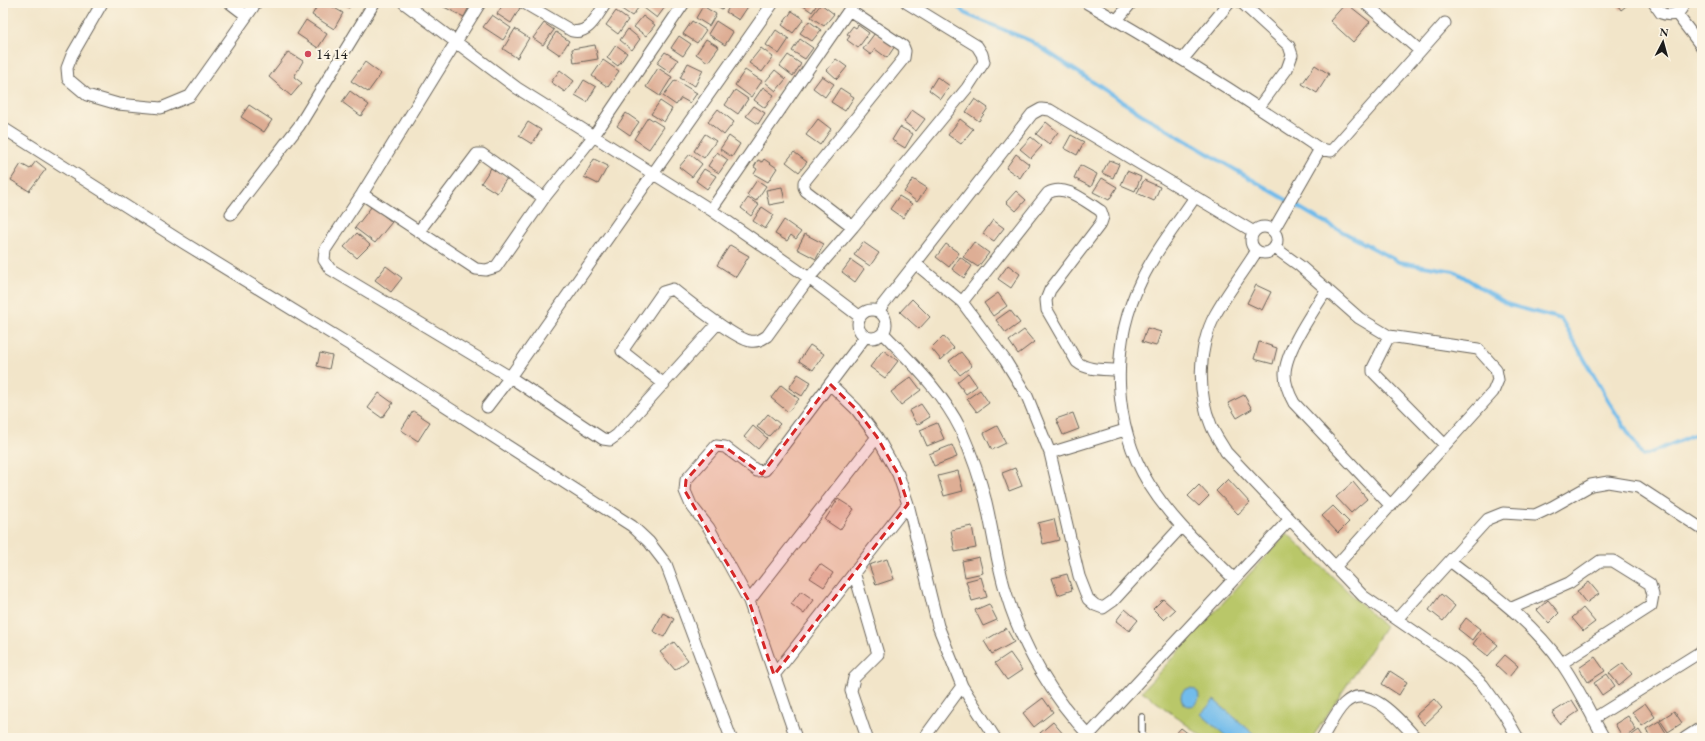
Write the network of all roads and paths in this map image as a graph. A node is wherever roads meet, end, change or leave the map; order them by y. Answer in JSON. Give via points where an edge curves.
{"nodes":[{"id":1,"x":102,"y":3,"type":"edge"},
{"id":2,"x":230,"y":3,"type":"edge"},
{"id":3,"x":256,"y":3,"type":"edge"},
{"id":4,"x":374,"y":3,"type":"edge"},
{"id":5,"x":404,"y":3,"type":"edge"},
{"id":6,"x":480,"y":3,"type":"edge"},
{"id":7,"x":524,"y":3,"type":"edge"},
{"id":8,"x":606,"y":3,"type":"edge"},
{"id":9,"x":684,"y":3,"type":"edge"},
{"id":10,"x":774,"y":3,"type":"edge"},
{"id":11,"x":907,"y":3,"type":"edge"},
{"id":12,"x":1087,"y":3,"type":"edge"},
{"id":13,"x":1131,"y":3,"type":"edge"},
{"id":14,"x":1229,"y":3,"type":"edge"},
{"id":15,"x":1242,"y":3,"type":"edge"},
{"id":16,"x":1365,"y":3,"type":"edge"},
{"id":17,"x":1654,"y":3,"type":"edge"},
{"id":18,"x":1684,"y":3,"type":"edge"},
{"id":19,"x":852,"y":6,"type":"edge"},
{"id":20,"x":1676,"y":13,"type":"junction"},
{"id":21,"x":247,"y":16,"type":"junction"},
{"id":22,"x":1117,"y":20,"type":"junction"},
{"id":23,"x":1445,"y":23,"type":"dead end"},
{"id":24,"x":457,"y":43,"type":"junction"},
{"id":25,"x":1702,"y":47,"type":"edge"},
{"id":26,"x":1419,"y":50,"type":"junction"},
{"id":27,"x":1183,"y":59,"type":"junction"},
{"id":28,"x":1259,"y":107,"type":"junction"},
{"id":29,"x":3,"y":128,"type":"edge"},
{"id":30,"x":593,"y":137,"type":"junction"},
{"id":31,"x":1320,"y":149,"type":"junction"},
{"id":32,"x":653,"y":173,"type":"junction"},
{"id":33,"x":362,"y":194,"type":"junction"},
{"id":34,"x":1195,"y":197,"type":"junction"},
{"id":35,"x":544,"y":198,"type":"junction"},
{"id":36,"x":711,"y":210,"type":"junction"},
{"id":37,"x":231,"y":214,"type":"dead end"},
{"id":38,"x":853,"y":227,"type":"junction"},
{"id":39,"x":1273,"y":230,"type":"junction"},
{"id":40,"x":420,"y":231,"type":"junction"},
{"id":41,"x":1254,"y":232,"type":"junction"},
{"id":42,"x":1275,"y":248,"type":"junction"},
{"id":43,"x":1256,"y":252,"type":"junction"},
{"id":44,"x":916,"y":264,"type":"junction"},
{"id":45,"x":809,"y":278,"type":"junction"},
{"id":46,"x":1327,"y":289,"type":"junction"},
{"id":47,"x":962,"y":302,"type":"junction"},
{"id":48,"x":878,"y":311,"type":"junction"},
{"id":49,"x":860,"y":316,"type":"junction"},
{"id":50,"x":718,"y":323,"type":"junction"},
{"id":51,"x":884,"y":334,"type":"junction"},
{"id":52,"x":1389,"y":336,"type":"junction"},
{"id":53,"x":865,"y":337,"type":"junction"},
{"id":54,"x":1118,"y":370,"type":"junction"},
{"id":55,"x":510,"y":378,"type":"junction"},
{"id":56,"x":664,"y":384,"type":"junction"},
{"id":57,"x":830,"y":384,"type":"junction"},
{"id":58,"x":487,"y":407,"type":"dead end"},
{"id":59,"x":1125,"y":430,"type":"junction"},
{"id":60,"x":877,"y":437,"type":"junction"},
{"id":61,"x":1445,"y":445,"type":"junction"},
{"id":62,"x":1050,"y":453,"type":"junction"},
{"id":63,"x":908,"y":504,"type":"junction"},
{"id":64,"x":1390,"y":506,"type":"junction"},
{"id":65,"x":1289,"y":520,"type":"junction"},
{"id":66,"x":1181,"y":527,"type":"junction"},
{"id":67,"x":1702,"y":529,"type":"edge"},
{"id":68,"x":1450,"y":561,"type":"junction"},
{"id":69,"x":1335,"y":567,"type":"junction"},
{"id":70,"x":854,"y":572,"type":"junction"},
{"id":71,"x":1234,"y":579,"type":"junction"},
{"id":72,"x":749,"y":601,"type":"junction"},
{"id":73,"x":1512,"y":608,"type":"junction"},
{"id":74,"x":1397,"y":619,"type":"junction"},
{"id":75,"x":1702,"y":651,"type":"edge"},
{"id":76,"x":1562,"y":664,"type":"junction"},
{"id":77,"x":774,"y":675,"type":"junction"},
{"id":78,"x":962,"y":686,"type":"junction"},
{"id":79,"x":1142,"y":717,"type":"dead end"},
{"id":80,"x":1593,"y":719,"type":"junction"},
{"id":81,"x":1702,"y":727,"type":"edge"},
{"id":82,"x":1089,"y":737,"type":"edge"},
{"id":83,"x":731,"y":738,"type":"edge"},
{"id":84,"x":796,"y":738,"type":"edge"},
{"id":85,"x":867,"y":738,"type":"edge"},
{"id":86,"x":924,"y":738,"type":"edge"},
{"id":87,"x":994,"y":738,"type":"edge"},
{"id":88,"x":1142,"y":738,"type":"edge"},
{"id":89,"x":1322,"y":738,"type":"edge"},
{"id":90,"x":1416,"y":738,"type":"edge"},
{"id":91,"x":1518,"y":738,"type":"edge"},
{"id":92,"x":1604,"y":738,"type":"edge"},
{"id":93,"x":1685,"y":738,"type":"edge"}],
"edges":[{"from":1,"to":21,"type":"street","via":[[72,55],[67,68],[68,79],[87,95],[118,104],[161,108],[190,96]]},
{"from":2,"to":21,"type":"street"},
{"from":3,"to":21,"type":"street"},
{"from":4,"to":37,"type":"street","via":[[298,126]]},
{"from":5,"to":24,"type":"street"},
{"from":6,"to":24,"type":"street"},
{"from":7,"to":8,"type":"street","via":[[572,31],[580,33],[587,30]]},
{"from":9,"to":30,"type":"street"},
{"from":10,"to":32,"type":"street"},
{"from":11,"to":38,"type":"street","via":[[977,46],[984,62],[967,88]]},
{"from":12,"to":22,"type":"street"},
{"from":13,"to":22,"type":"street"},
{"from":14,"to":27,"type":"street"},
{"from":15,"to":28,"type":"street","via":[[1289,46],[1292,55],[1287,69]]},
{"from":16,"to":26,"type":"street"},
{"from":17,"to":20,"type":"street","via":[[1661,13]]},
{"from":18,"to":20,"type":"street"},
{"from":19,"to":36,"type":"street"},
{"from":19,"to":38,"type":"street","via":[[903,46],[905,51],[904,58],[804,182],[806,191]]},
{"from":20,"to":25,"type":"street"},
{"from":22,"to":27,"type":"street"},
{"from":23,"to":26,"type":"street"},
{"from":24,"to":30,"type":"street","via":[[517,88]]},
{"from":24,"to":33,"type":"street"},
{"from":26,"to":31,"type":"street","via":[[1334,148],[1331,151]]},
{"from":27,"to":28,"type":"street"},
{"from":28,"to":31,"type":"street"},
{"from":29,"to":83,"type":"street","via":[[368,356],[632,526],[649,542],[666,564]]},
{"from":30,"to":32,"type":"street"},
{"from":30,"to":35,"type":"street"},
{"from":31,"to":39,"type":"street"},
{"from":32,"to":36,"type":"street"},
{"from":32,"to":55,"type":"street"},
{"from":33,"to":40,"type":"street"},
{"from":33,"to":55,"type":"street","via":[[324,250],[324,260],[330,269]]},
{"from":34,"to":41,"type":"street"},
{"from":34,"to":44,"type":"street","via":[[1050,110],[1041,109],[1032,114]]},
{"from":34,"to":54,"type":"street","via":[[1141,280],[1125,322]]},
{"from":35,"to":40,"type":"street","via":[[496,267],[486,270],[476,269]]},
{"from":35,"to":40,"type":"street","via":[[482,154],[477,154]]},
{"from":36,"to":45,"type":"street"},
{"from":38,"to":45,"type":"street"},
{"from":39,"to":41,"type":"street","via":[[1265,227]]},
{"from":39,"to":42,"type":"street","via":[[1277,237]]},
{"from":41,"to":43,"type":"street","via":[[1250,240]]},
{"from":42,"to":43,"type":"street","via":[[1264,254]]},
{"from":42,"to":46,"type":"street"},
{"from":43,"to":65,"type":"street","via":[[1215,316],[1205,344],[1202,374],[1204,401],[1211,425],[1226,452]]},
{"from":44,"to":47,"type":"street"},
{"from":44,"to":48,"type":"street"},
{"from":45,"to":49,"type":"street"},
{"from":45,"to":50,"type":"street","via":[[767,336],[759,341],[748,341]]},
{"from":46,"to":52,"type":"street","via":[[1359,318]]},
{"from":46,"to":64,"type":"street","via":[[1287,358],[1287,389],[1294,403]]},
{"from":47,"to":54,"type":"street","via":[[1048,193],[1065,190],[1101,211],[1103,217],[1050,290],[1046,300],[1047,310],[1077,362],[1090,368]]},
{"from":47,"to":62,"type":"street","via":[[1006,360],[1027,396]]},
{"from":48,"to":49,"type":"street","via":[[868,310]]},
{"from":48,"to":51,"type":"street","via":[[885,316],[887,325]]},
{"from":49,"to":53,"type":"street","via":[[857,323],[859,331]]},
{"from":50,"to":56,"type":"street"},
{"from":50,"to":56,"type":"street","via":[[673,290],[663,292],[622,351]]},
{"from":51,"to":53,"type":"street","via":[[875,339]]},
{"from":51,"to":82,"type":"street","via":[[927,379],[960,430],[985,500],[1006,593],[1018,626],[1045,680],[1071,717]]},
{"from":52,"to":61,"type":"street","via":[[1373,372]]},
{"from":52,"to":61,"type":"street","via":[[1476,348],[1496,369],[1498,380],[1493,392]]},
{"from":53,"to":57,"type":"street"},
{"from":54,"to":59,"type":"street"},
{"from":55,"to":56,"type":"street","via":[[603,439],[610,440],[617,436]]},
{"from":55,"to":58,"type":"street"},
{"from":57,"to":60,"type":"street","via":[[856,409]]},
{"from":57,"to":72,"type":"street","via":[[765,470],[757,471],[725,447],[716,446],[686,480],[685,492],[691,505],[709,528]]},
{"from":59,"to":62,"type":"street"},
{"from":59,"to":66,"type":"street","via":[[1149,484]]},
{"from":60,"to":63,"type":"street","via":[[898,474]]},
{"from":60,"to":72,"type":"street"},
{"from":61,"to":64,"type":"street"},
{"from":62,"to":66,"type":"street","via":[[1079,576],[1088,599],[1095,606],[1103,608],[1113,601]]},
{"from":63,"to":70,"type":"street"},
{"from":63,"to":78,"type":"street","via":[[938,626]]},
{"from":64,"to":69,"type":"street"},
{"from":65,"to":69,"type":"street"},
{"from":65,"to":71,"type":"street"},
{"from":66,"to":71,"type":"street"},
{"from":67,"to":68,"type":"street","via":[[1638,487],[1608,482],[1591,484],[1552,508],[1535,515],[1503,513],[1488,519]]},
{"from":68,"to":73,"type":"street"},
{"from":68,"to":74,"type":"street"},
{"from":69,"to":74,"type":"street","via":[[1363,596]]},
{"from":70,"to":77,"type":"street"},
{"from":70,"to":85,"type":"street","via":[[878,654],[854,678],[851,691]]},
{"from":71,"to":82,"type":"street"},
{"from":72,"to":77,"type":"street"},
{"from":73,"to":76,"type":"street"},
{"from":73,"to":76,"type":"street","via":[[1569,583],[1600,561],[1613,561],[1650,584],[1653,595],[1651,606]]},
{"from":74,"to":91,"type":"street","via":[[1460,663],[1483,685]]},
{"from":75,"to":80,"type":"street"},
{"from":76,"to":80,"type":"street"},
{"from":77,"to":84,"type":"street"},
{"from":78,"to":86,"type":"street"},
{"from":78,"to":87,"type":"street"},
{"from":79,"to":88,"type":"lane"},
{"from":80,"to":92,"type":"street"},
{"from":81,"to":93,"type":"street"},
{"from":89,"to":90,"type":"street","via":[[1344,704],[1353,698],[1365,697],[1374,700],[1396,716]]}]}
